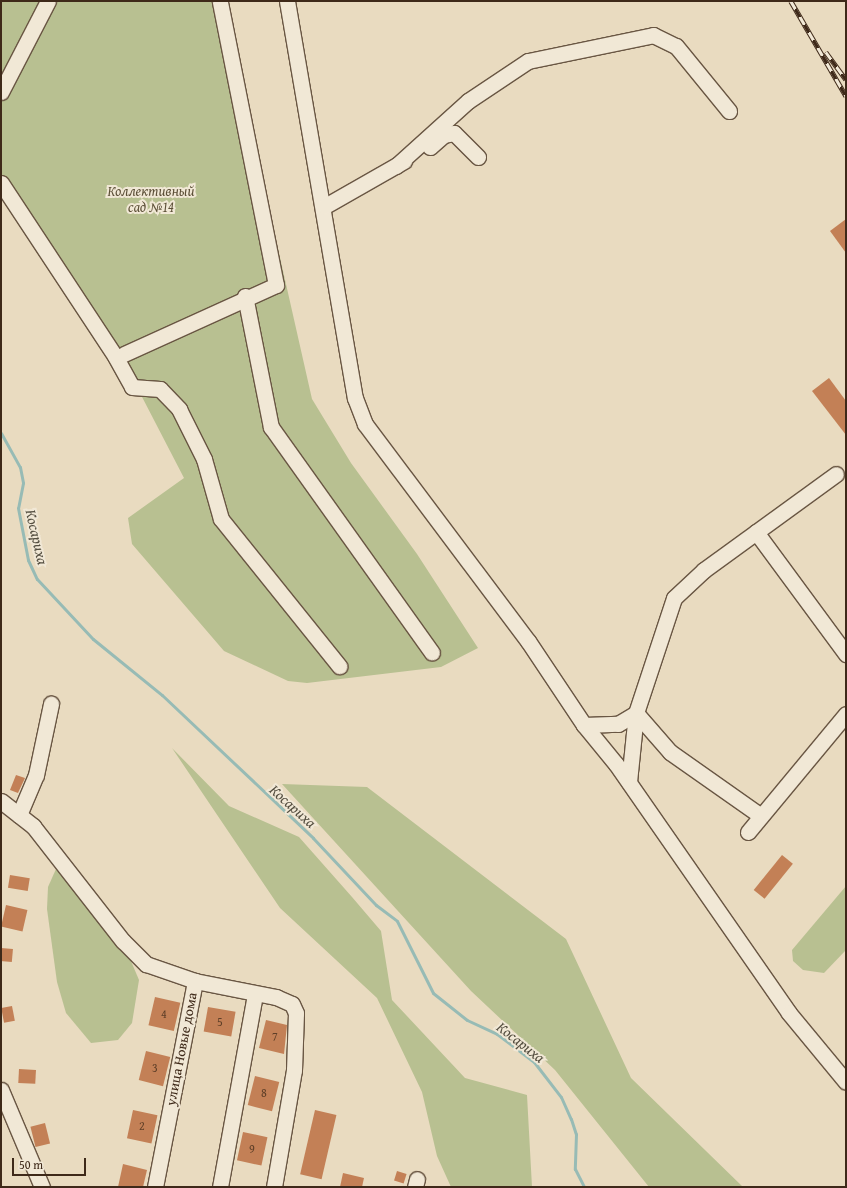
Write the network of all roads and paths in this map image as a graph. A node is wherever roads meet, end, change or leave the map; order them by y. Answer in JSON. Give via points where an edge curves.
{"nodes":[{"id":1,"x":48,"y":1,"type":"edge"},
{"id":2,"x":220,"y":1,"type":"edge"},
{"id":3,"x":287,"y":1,"type":"edge"},
{"id":4,"x":1,"y":92,"type":"edge"},
{"id":5,"x":729,"y":111,"type":"dead end"},
{"id":6,"x":478,"y":157,"type":"dead end"},
{"id":7,"x":396,"y":166,"type":"junction"},
{"id":8,"x":1,"y":183,"type":"edge"},
{"id":9,"x":324,"y":206,"type":"junction"},
{"id":10,"x":245,"y":296,"type":"junction"},
{"id":11,"x":124,"y":354,"type":"dead end"},
{"id":12,"x":836,"y":474,"type":"dead end"},
{"id":13,"x":756,"y":532,"type":"junction"},
{"id":14,"x":432,"y":653,"type":"dead end"},
{"id":15,"x":846,"y":654,"type":"edge"},
{"id":16,"x":339,"y":666,"type":"dead end"},
{"id":17,"x":51,"y":704,"type":"dead end"},
{"id":18,"x":636,"y":713,"type":"junction"},
{"id":19,"x":846,"y":714,"type":"edge"},
{"id":20,"x":584,"y":725,"type":"junction"},
{"id":21,"x":629,"y":782,"type":"junction"},
{"id":22,"x":1,"y":801,"type":"edge"},
{"id":23,"x":19,"y":815,"type":"junction"},
{"id":24,"x":761,"y":816,"type":"junction"},
{"id":25,"x":748,"y":832,"type":"dead end"},
{"id":26,"x":195,"y":981,"type":"junction"},
{"id":27,"x":255,"y":995,"type":"junction"},
{"id":28,"x":846,"y":1081,"type":"edge"},
{"id":29,"x":1,"y":1090,"type":"edge"},
{"id":30,"x":42,"y":1187,"type":"edge"},
{"id":31,"x":155,"y":1187,"type":"edge"},
{"id":32,"x":220,"y":1187,"type":"edge"},
{"id":33,"x":274,"y":1187,"type":"edge"}],
"edges":[{"from":1,"to":4,"type":"street"},
{"from":2,"to":10,"type":"street","via":[[276,285]]},
{"from":3,"to":9,"type":"street"},
{"from":5,"to":7,"type":"street","via":[[676,46],[653,35],[528,61],[468,101]]},
{"from":6,"to":7,"type":"street","via":[[463,138],[450,133]]},
{"from":7,"to":9,"type":"street"},
{"from":8,"to":16,"type":"street","via":[[115,356],[132,387],[160,390],[180,409],[204,459],[222,519]]},
{"from":9,"to":20,"type":"street","via":[[355,398],[365,424],[528,640]]},
{"from":10,"to":11,"type":"street","via":[[174,334]]},
{"from":10,"to":14,"type":"street","via":[[271,427]]},
{"from":12,"to":13,"type":"street"},
{"from":13,"to":15,"type":"street"},
{"from":13,"to":18,"type":"street","via":[[699,574],[674,598]]},
{"from":17,"to":23,"type":"street","via":[[36,775]]},
{"from":18,"to":20,"type":"street","via":[[618,724]]},
{"from":18,"to":21,"type":"street"},
{"from":18,"to":24,"type":"street","via":[[670,752]]},
{"from":19,"to":24,"type":"street"},
{"from":20,"to":21,"type":"street"},
{"from":21,"to":28,"type":"street","via":[[789,1013]]},
{"from":22,"to":23,"type":"street"},
{"from":23,"to":26,"type":"street","via":[[33,826],[123,941],[146,964]]},
{"from":24,"to":25,"type":"street"},
{"from":26,"to":27,"type":"street","name":"улица Новые дома"},
{"from":26,"to":31,"type":"street","name":"улица Новые дома"},
{"from":27,"to":32,"type":"street"},
{"from":27,"to":33,"type":"street","name":"улица Новые дома","via":[[276,997],[292,1004],[296,1013],[294,1070]]},
{"from":29,"to":30,"type":"street"}]}
